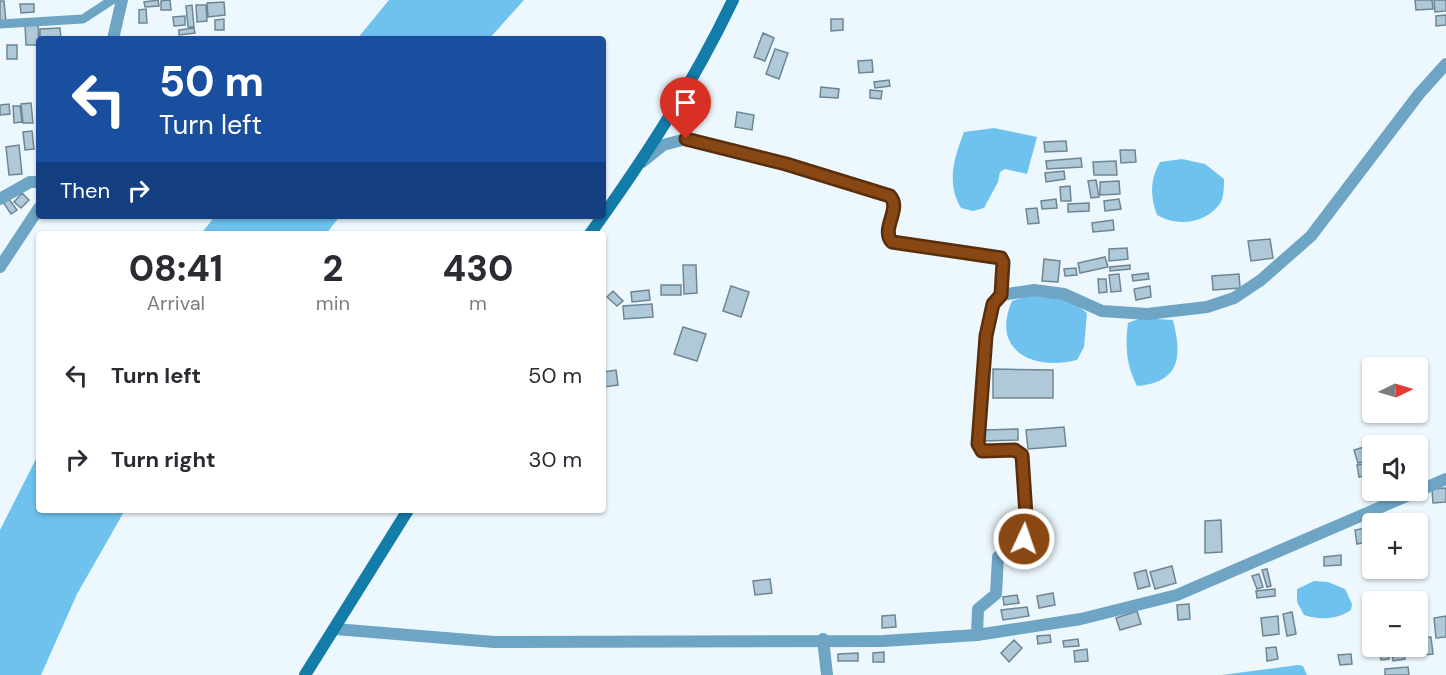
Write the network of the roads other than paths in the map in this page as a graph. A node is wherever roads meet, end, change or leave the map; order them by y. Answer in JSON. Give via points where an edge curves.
{"nodes":[{"id":1,"x":112,"y":0,"type":"edge"},
{"id":2,"x":122,"y":0,"type":"edge"},
{"id":3,"x":733,"y":0,"type":"edge"},
{"id":4,"x":0,"y":24,"type":"edge"},
{"id":5,"x":114,"y":36,"type":"edge"},
{"id":6,"x":1446,"y":64,"type":"edge"},
{"id":7,"x":642,"y":162,"type":"junction"},
{"id":8,"x":36,"y":182,"type":"edge"},
{"id":9,"x":0,"y":200,"type":"edge"},
{"id":10,"x":606,"y":212,"type":"edge"},
{"id":11,"x":36,"y":213,"type":"edge"},
{"id":12,"x":0,"y":267,"type":"edge"},
{"id":13,"x":1001,"y":295,"type":"junction"},
{"id":14,"x":1446,"y":479,"type":"edge"},
{"id":15,"x":406,"y":513,"type":"edge"},
{"id":16,"x":335,"y":629,"type":"junction"},
{"id":17,"x":977,"y":636,"type":"junction"},
{"id":18,"x":823,"y":639,"type":"junction"},
{"id":19,"x":305,"y":675,"type":"edge"},
{"id":20,"x":827,"y":675,"type":"edge"}],
"edges":[{"from":1,"to":4,"type":"street","via":[[83,19]]},
{"from":2,"to":5,"type":"street"},
{"from":3,"to":7,"type":"main road","via":[[683,97]]},
{"from":6,"to":13,"type":"street","via":[[1311,236],[1234,298],[1207,307],[1147,314],[1102,311],[1064,294],[1034,290]]},
{"from":7,"to":10,"type":"main road"},
{"from":7,"to":13,"type":"street","via":[[663,145],[686,139],[890,196],[894,204],[888,234],[892,242],[1001,258]]},
{"from":8,"to":9,"type":"street"},
{"from":11,"to":12,"type":"street"},
{"from":13,"to":17,"type":"street","via":[[993,304],[986,336],[978,444],[982,451],[1015,450],[1022,455],[1027,530],[1024,539],[998,556],[996,594],[978,609]]},
{"from":14,"to":17,"type":"street","via":[[1177,595],[1082,619]]},
{"from":15,"to":16,"type":"main road"},
{"from":16,"to":18,"type":"street","via":[[494,642]]},
{"from":16,"to":19,"type":"main road"},
{"from":17,"to":18,"type":"street","via":[[883,641]]},
{"from":18,"to":20,"type":"street"}]}
